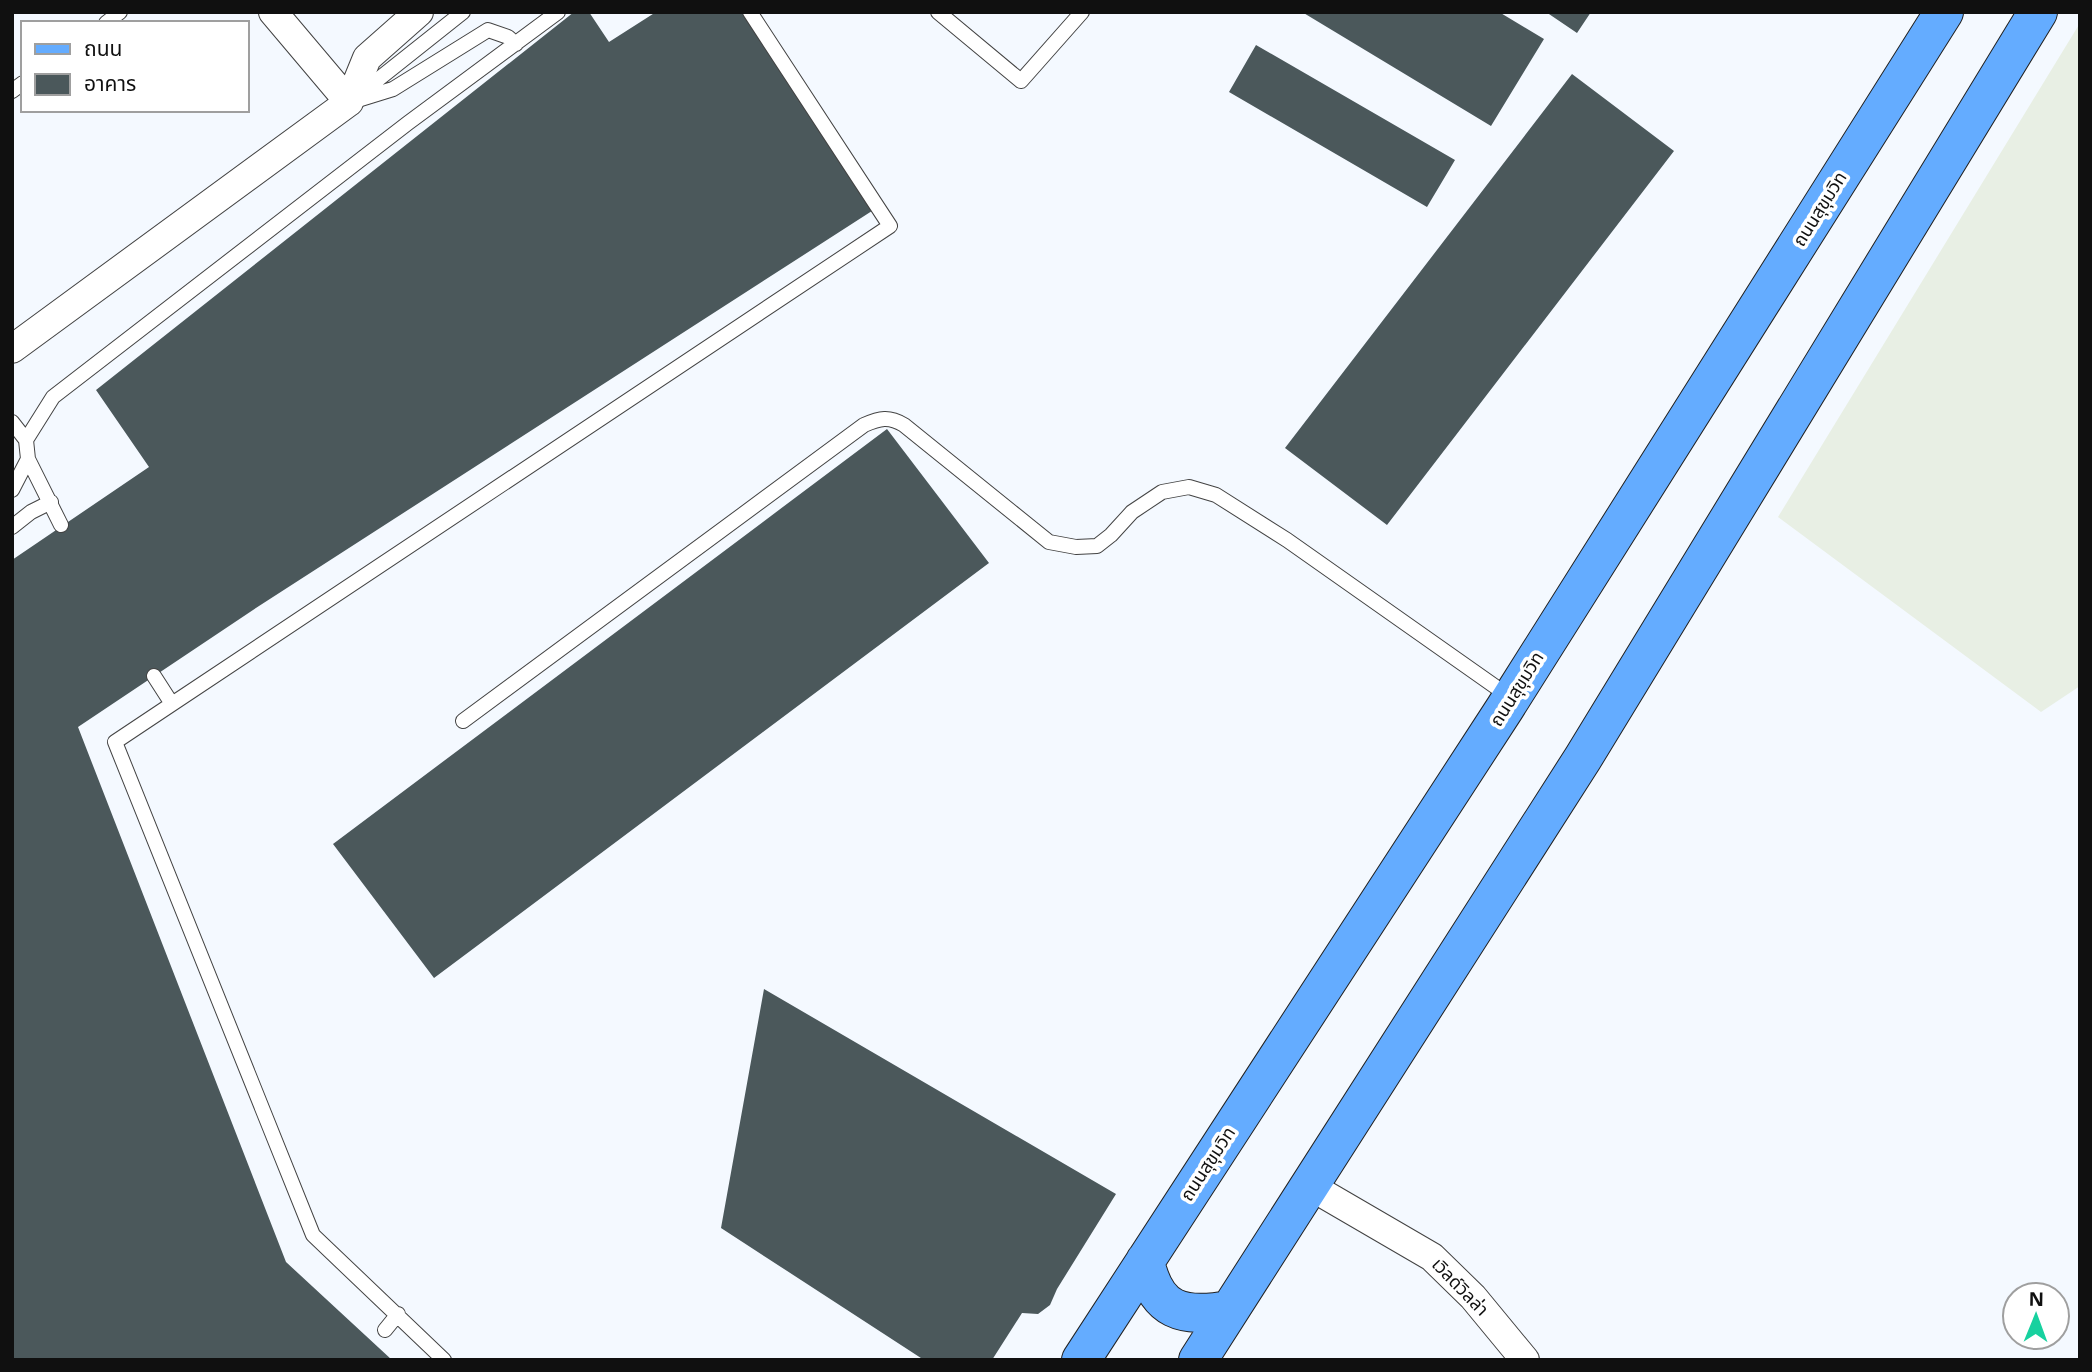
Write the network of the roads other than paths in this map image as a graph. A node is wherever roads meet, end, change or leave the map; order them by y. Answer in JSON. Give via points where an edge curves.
{"nodes":[{"id":1,"x":273,"y":12,"type":"edge"},
{"id":2,"x":419,"y":12,"type":"edge"},
{"id":3,"x":463,"y":12,"type":"edge"},
{"id":4,"x":558,"y":12,"type":"edge"},
{"id":5,"x":750,"y":12,"type":"edge"},
{"id":6,"x":938,"y":12,"type":"edge"},
{"id":7,"x":1082,"y":12,"type":"edge"},
{"id":8,"x":1944,"y":12,"type":"edge"},
{"id":9,"x":2038,"y":12,"type":"edge"},
{"id":10,"x":516,"y":44,"type":"junction"},
{"id":11,"x":349,"y":102,"type":"junction"},
{"id":12,"x":12,"y":349,"type":"edge"},
{"id":13,"x":12,"y":422,"type":"edge"},
{"id":14,"x":26,"y":440,"type":"junction"},
{"id":15,"x":28,"y":459,"type":"junction"},
{"id":16,"x":12,"y":489,"type":"edge"},
{"id":17,"x":51,"y":502,"type":"junction"},
{"id":18,"x":61,"y":525,"type":"dead end"},
{"id":19,"x":12,"y":527,"type":"edge"},
{"id":20,"x":154,"y":676,"type":"dead end"},
{"id":21,"x":1511,"y":698,"type":"junction"},
{"id":22,"x":172,"y":704,"type":"junction"},
{"id":23,"x":464,"y":720,"type":"dead end"},
{"id":24,"x":1310,"y":1186,"type":"junction"},
{"id":25,"x":1145,"y":1261,"type":"junction"},
{"id":26,"x":1230,"y":1310,"type":"junction"},
{"id":27,"x":398,"y":1314,"type":"junction"},
{"id":28,"x":385,"y":1331,"type":"dead end"},
{"id":29,"x":444,"y":1360,"type":"edge"},
{"id":30,"x":1081,"y":1360,"type":"edge"},
{"id":31,"x":1198,"y":1360,"type":"edge"},
{"id":32,"x":1525,"y":1360,"type":"edge"}],
"edges":[{"from":1,"to":11,"type":"street"},
{"from":2,"to":11,"type":"street","via":[[367,58]]},
{"from":3,"to":11,"type":"lane"},
{"from":4,"to":10,"type":"lane"},
{"from":5,"to":22,"type":"lane","via":[[890,226]]},
{"from":6,"to":7,"type":"lane","via":[[1021,81]]},
{"from":8,"to":21,"type":"main road","name":"ถนนสุขุมวิท"},
{"from":9,"to":24,"type":"main road","via":[[1583,758]]},
{"from":10,"to":11,"type":"lane","via":[[488,30],[393,89]]},
{"from":10,"to":14,"type":"lane","via":[[53,397]]},
{"from":11,"to":12,"type":"street"},
{"from":13,"to":14,"type":"lane"},
{"from":14,"to":15,"type":"lane"},
{"from":15,"to":16,"type":"lane"},
{"from":15,"to":17,"type":"lane"},
{"from":17,"to":18,"type":"lane"},
{"from":17,"to":19,"type":"lane"},
{"from":20,"to":22,"type":"lane"},
{"from":21,"to":23,"type":"lane","via":[[1216,495],[1189,488],[1162,492],[1132,512],[1097,546],[1049,542],[904,425],[892,418],[879,418]]},
{"from":21,"to":25,"type":"main road","name":"ถนนสุขุมวิท"},
{"from":22,"to":27,"type":"lane","via":[[115,742],[313,1236]]},
{"from":24,"to":26,"type":"main road"},
{"from":24,"to":32,"type":"street","name":"เวิลด์วิลล่า","via":[[1432,1257],[1473,1297]]},
{"from":25,"to":26,"type":"main road","via":[[1150,1282],[1172,1307],[1199,1313]]},
{"from":25,"to":30,"type":"main road","name":"ถนนสุขุมวิท"},
{"from":26,"to":31,"type":"main road"},
{"from":27,"to":28,"type":"lane"},
{"from":27,"to":29,"type":"lane"}]}
